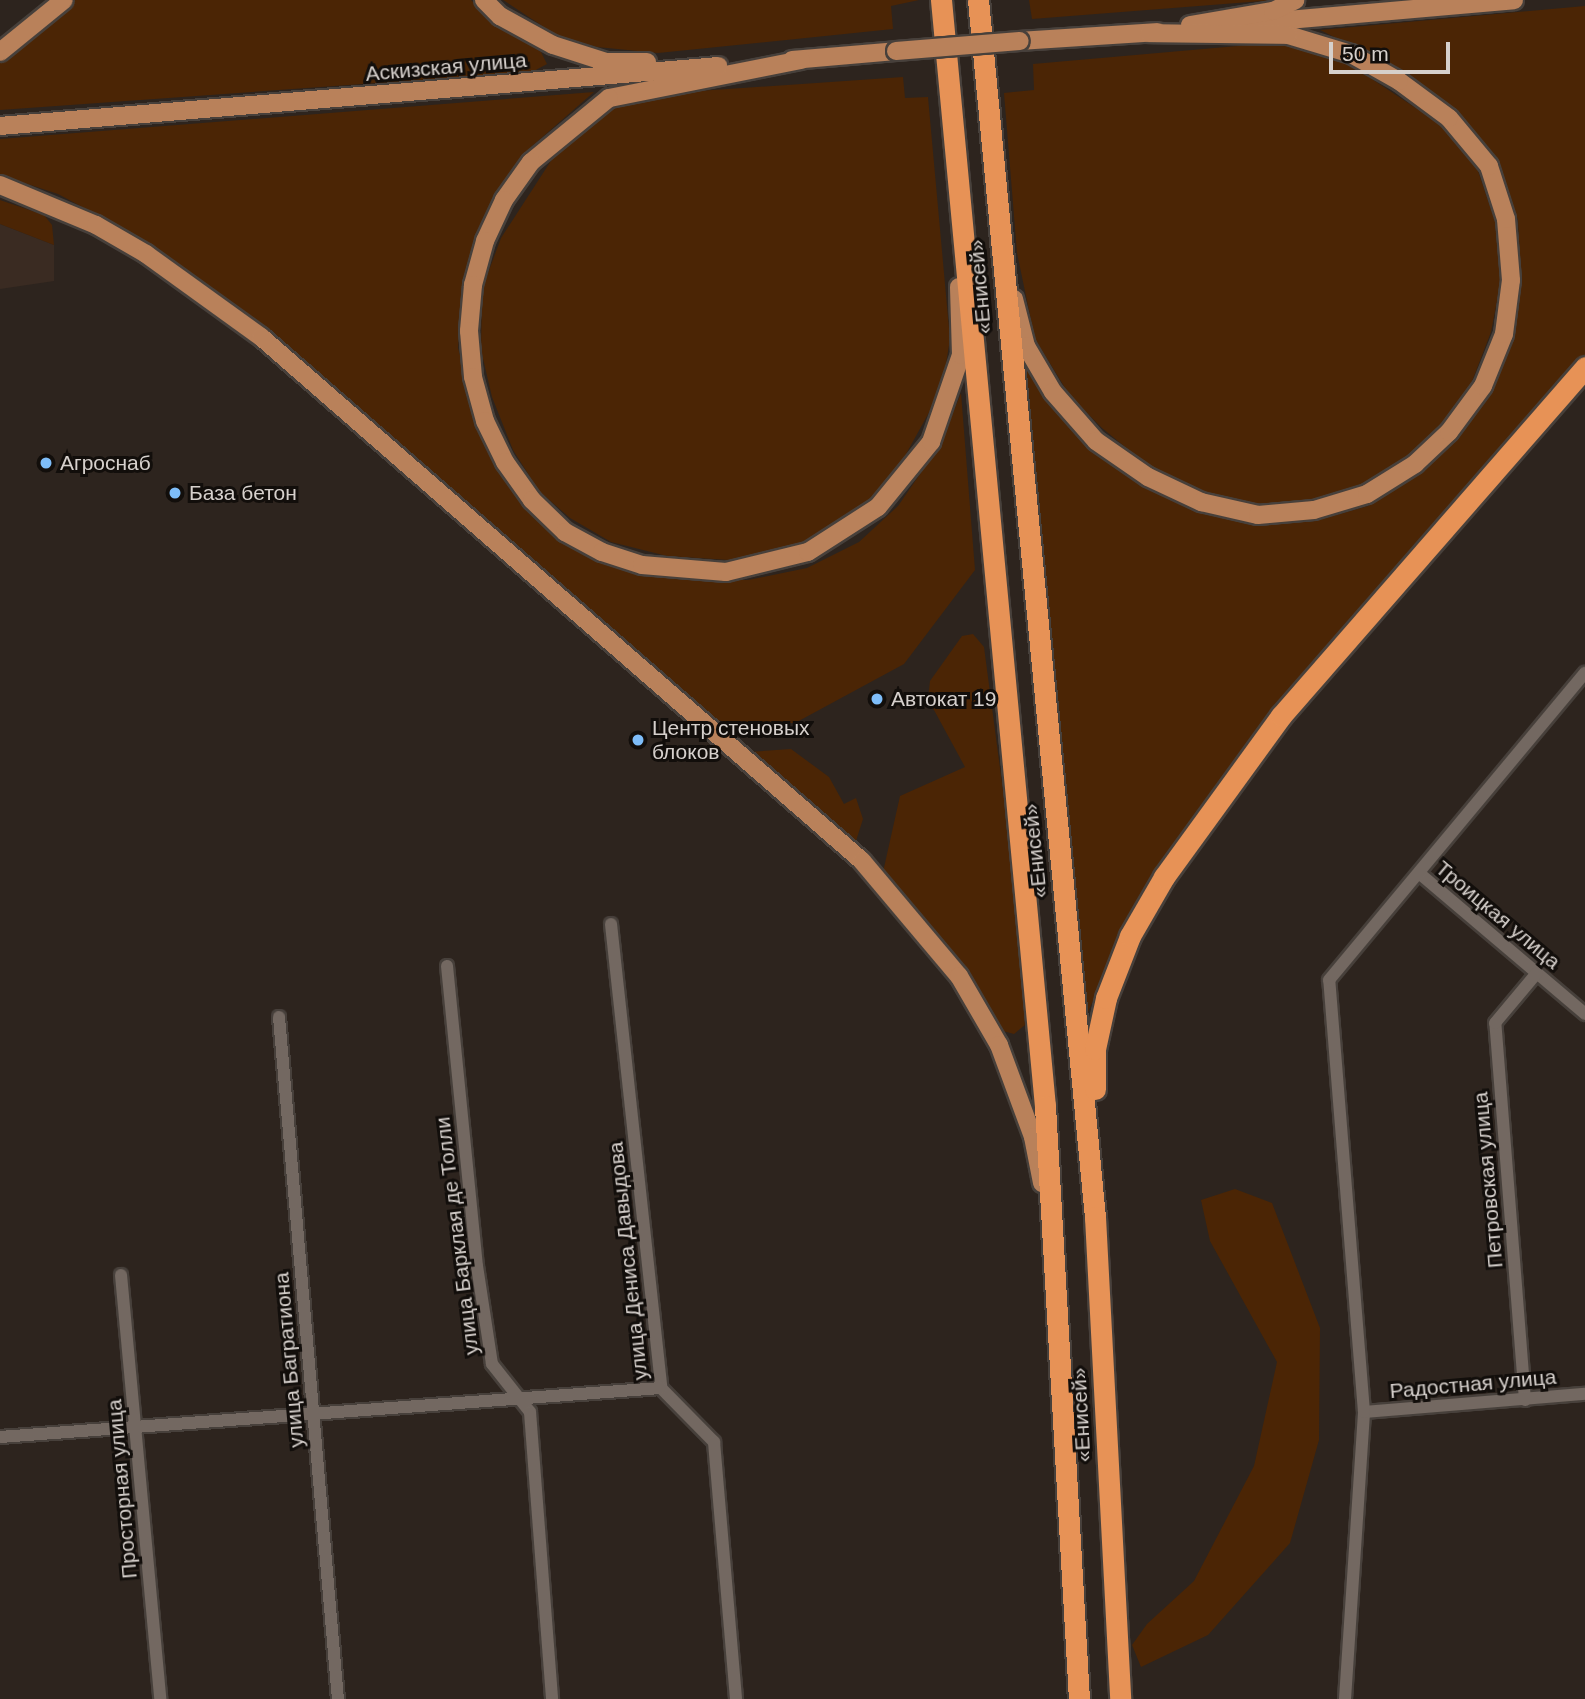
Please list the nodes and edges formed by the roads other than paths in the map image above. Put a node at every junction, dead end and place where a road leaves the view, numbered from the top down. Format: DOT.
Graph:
graph roads {
  1 [pos="64,0"];
  2 [pos="484,0"];
  3 [pos="941,0"];
  4 [pos="978,0"];
  5 [pos="1296,0"];
  6 [pos="1514,0"];
  7 [pos="1149,33"];
  8 [pos="0,52"];
  9 [pos="801,60"];
  10 [pos="0,126"];
  11 [pos="0,185"];
  12 [pos="957,192"];
  13 [pos="1002,256"];
  14 [pos="1585,366"];
  15 [pos="1585,673"];
  16 [pos="1419,873"];
  17 [pos="611,924"];
  18 [pos="447,966"];
  19 [pos="1537,973"];
  20 [pos="1585,1014"];
  21 [pos="279,1017"];
  22 [pos="1095,1217"];
  23 [pos="1054,1240"];
  24 [pos="121,1275"];
  25 [pos="661,1388"];
  26 [pos="1585,1394"];
  27 [pos="518,1396"];
  28 [pos="1525,1399"];
  29 [pos="313,1411"];
  30 [pos="1364,1412"];
  31 [pos="136,1426"];
  32 [pos="0,1437"];
  33 [pos="160,1699"];
  34 [pos="338,1699"];
  35 [pos="552,1699"];
  36 [pos="736,1699"];
  37 [pos="1079,1699"];
  38 [pos="1120,1699"];
  39 [pos="1345,1699"];
  1 -- 8 [label="main road"];
  2 -- 9 [label="main road"];
  3 -- 12 [label="highway, «Енисей»"];
  4 -- 13 [label="highway, «Енисей»"];
  5 -- 7 [label="main road"];
  6 -- 7 [label="main road"];
  7 -- 9 [label="main road, Аскизская улица, bridge"];
  7 -- 13 [label="main road"];
  9 -- 10 [label="main road, Аскизская улица"];
  9 -- 12 [label="main road"];
  11 -- 23 [label="main road"];
  12 -- 23 [label="highway, «Енисей»"];
  13 -- 22 [label="highway, «Енисей»"];
  14 -- 22 [label="highway"];
  15 -- 16 [label="street"];
  16 -- 19 [label="street, Троицкая улица"];
  16 -- 30 [label="street"];
  17 -- 25 [label="street, улица Дениса Давыдова"];
  18 -- 27 [label="street, улица Барклая де Толли"];
  19 -- 20 [label="street, Троицкая улица"];
  19 -- 28 [label="street, Петровская улица"];
  21 -- 29 [label="street, улица Багратиона"];
  22 -- 38 [label="highway, «Енисей»"];
  23 -- 37 [label="highway, «Енисей»"];
  24 -- 31 [label="street, Просторная улица"];
  25 -- 27 [label="street"];
  25 -- 36 [label="street, улица Дениса Давыдова"];
  26 -- 28 [label="street, Радостная улица"];
  27 -- 29 [label="street"];
  27 -- 35 [label="street, улица Барклая де Толли"];
  28 -- 30 [label="street, Радостная улица"];
  29 -- 31 [label="street"];
  29 -- 34 [label="street, улица Багратиона"];
  30 -- 39 [label="street"];
  31 -- 32 [label="street"];
  31 -- 33 [label="street, Просторная улица"];
}
